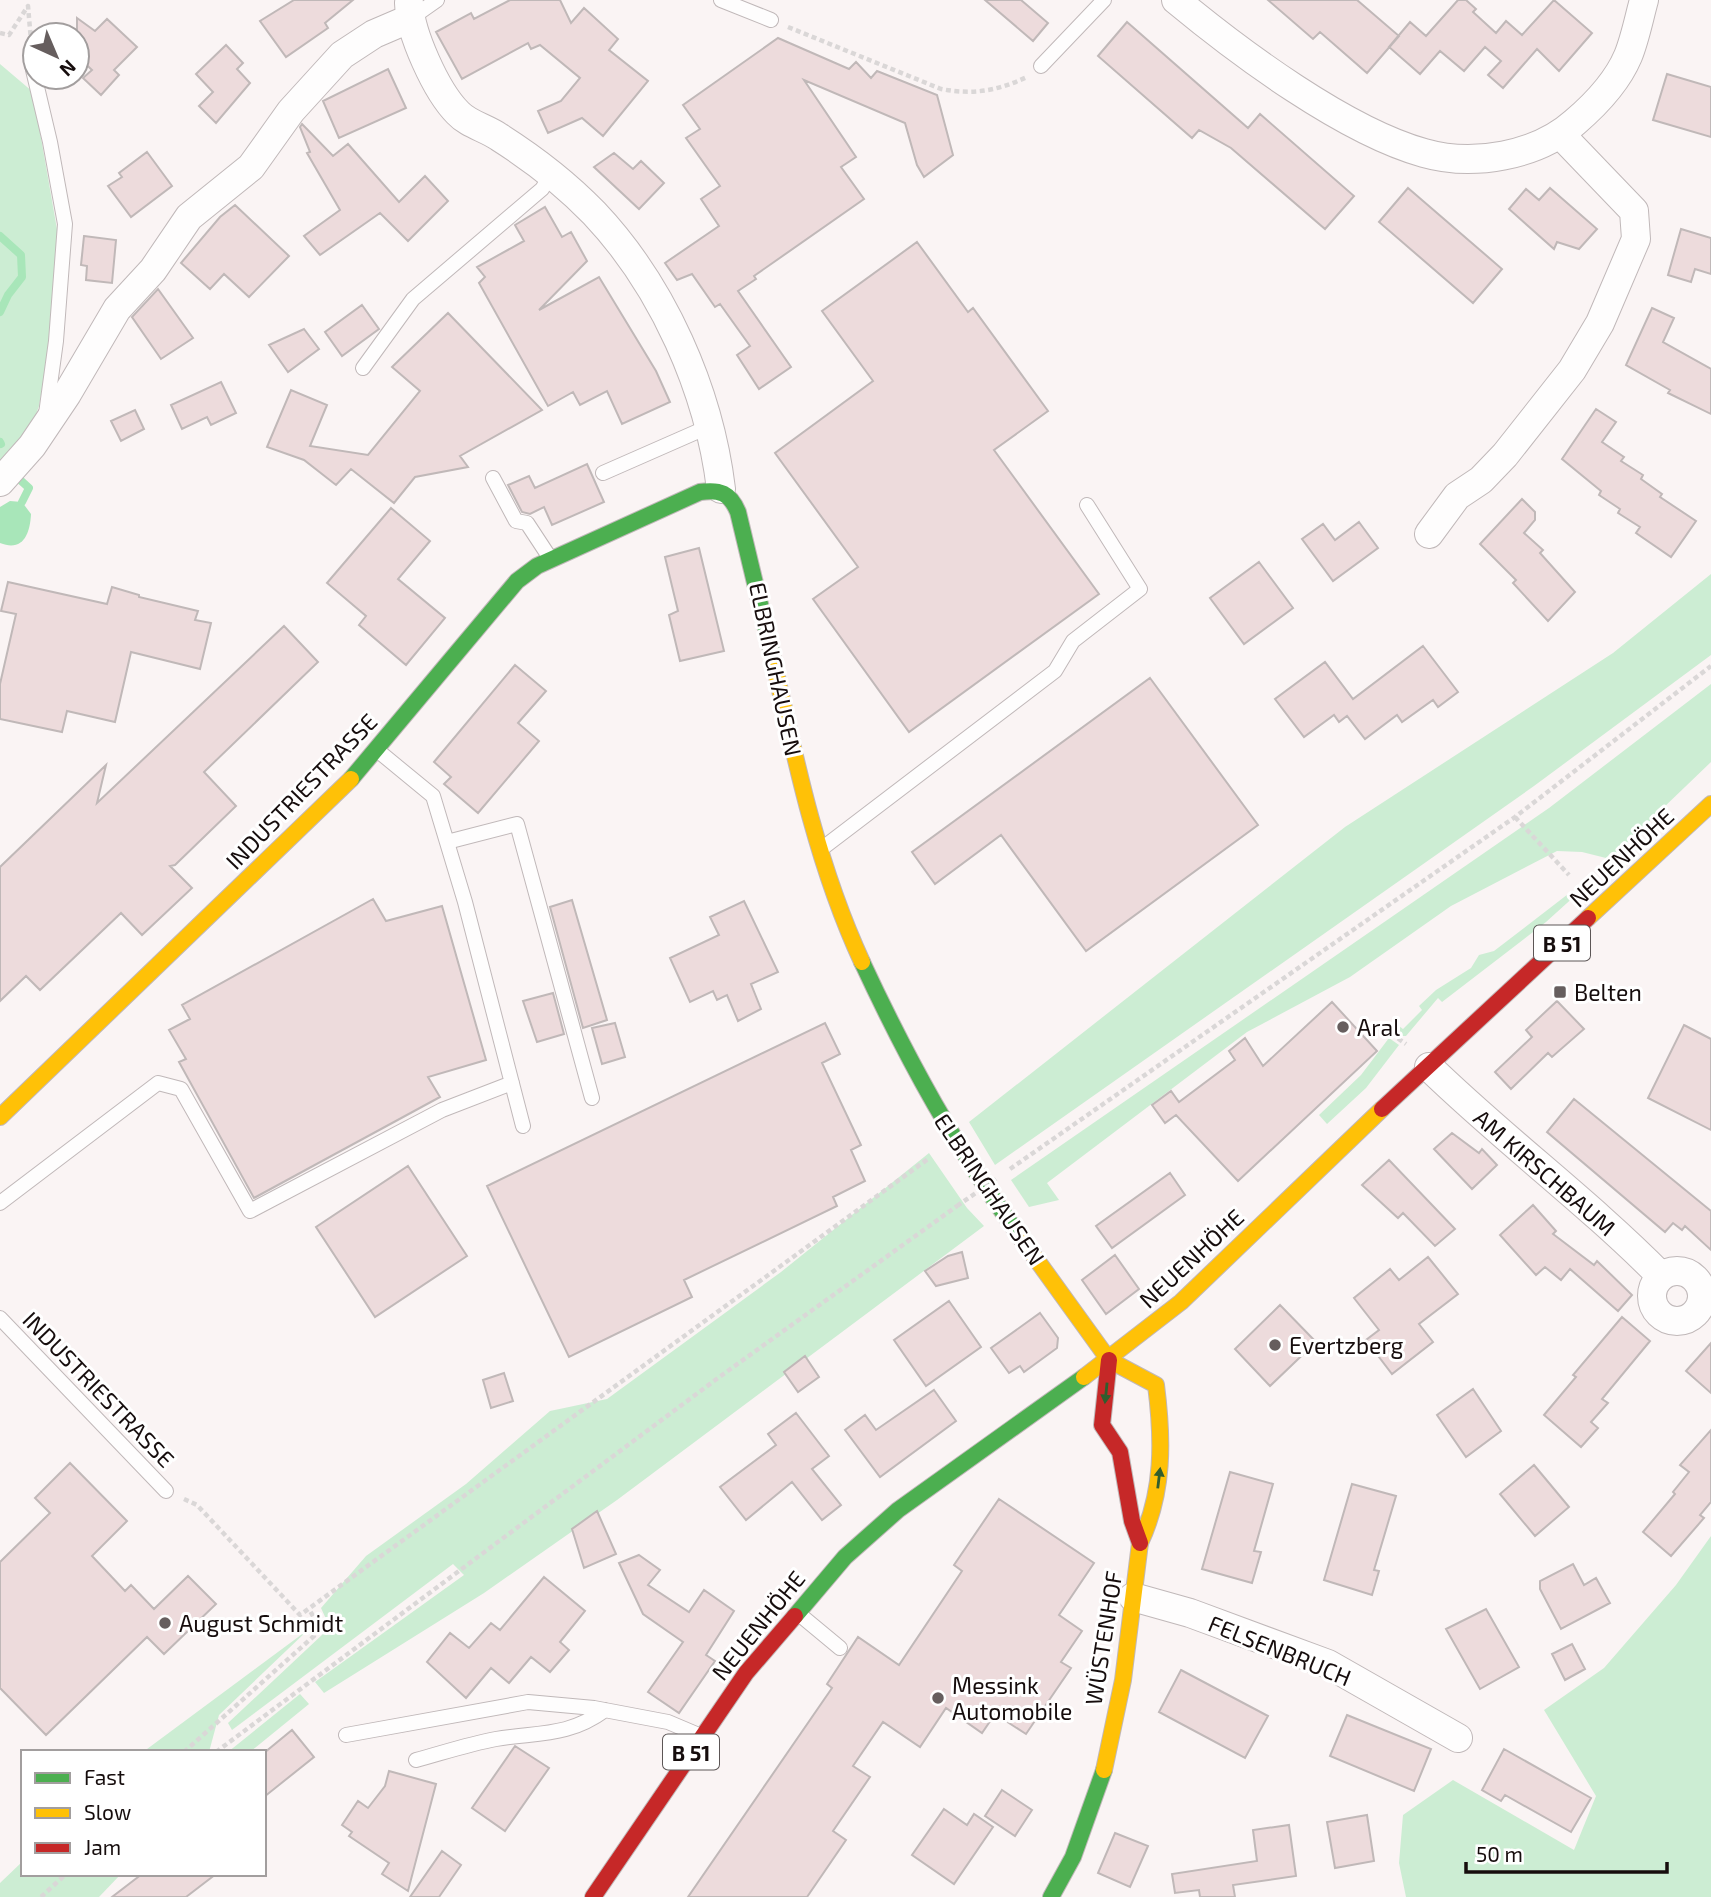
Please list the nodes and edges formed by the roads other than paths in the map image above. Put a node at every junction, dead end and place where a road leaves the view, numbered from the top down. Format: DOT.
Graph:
graph roads {
  1 [pos="437,0"];
  2 [pos="721,0"];
  3 [pos="1104,0"];
  4 [pos="1176,0"];
  5 [pos="1644,0"];
  6 [pos="409,10"];
  7 [pos="771,20"];
  8 [pos="1041,66"];
  9 [pos="37,91"];
  10 [pos="1561,135"];
  11 [pos="551,175"];
  12 [pos="363,368"];
  13 [pos="710,426"];
  14 [pos="38,436"];
  15 [pos="603,472"];
  16 [pos="493,478"];
  17 [pos="0,482"];
  18 [pos="721,489"];
  19 [pos="1087,505"];
  20 [pos="1429,534"];
  21 [pos="550,559"];
  22 [pos="376,749"];
  23 [pos="1711,804"];
  24 [pos="447,842"];
  25 [pos="820,850"];
  26 [pos="1429,1067"];
  27 [pos="512,1083"];
  28 [pos="592,1098"];
  29 [pos="0,1117"];
  30 [pos="523,1126"];
  31 [pos="0,1203"];
  32 [pos="1661,1276"];
  33 [pos="0,1318"];
  34 [pos="1109,1360"];
  35 [pos="166,1491"];
  36 [pos="1140,1542"];
  37 [pos="1133,1597"];
  38 [pos="796,1611"];
  39 [pos="839,1648"];
  40 [pos="605,1710"];
  41 [pos="346,1734"];
  42 [pos="701,1737"];
  43 [pos="1458,1738"];
  44 [pos="416,1760"];
  45 [pos="593,1897"];
  46 [pos="1051,1897"];
  1 -- 6 [label="lane"];
  2 -- 7 [label="lane"];
  3 -- 8 [label="lane"];
  4 -- 10 [label="street"];
  5 -- 10 [label="street"];
  6 -- 11 [label="street, ELBRINGHAUSEN"];
  6 -- 14 [label="street"];
  9 -- 14 [label="lane"];
  10 -- 20 [label="street"];
  11 -- 12 [label="lane"];
  11 -- 13 [label="street, ELBRINGHAUSEN"];
  13 -- 15 [label="lane"];
  13 -- 18 [label="street, ELBRINGHAUSEN"];
  14 -- 17 [label="street"];
  16 -- 21 [label="lane"];
  18 -- 21 [label="main road, INDUSTRIESTRASSE"];
  18 -- 25 [label="main road, ELBRINGHAUSEN"];
  19 -- 25 [label="lane"];
  21 -- 22 [label="main road, INDUSTRIESTRASSE"];
  22 -- 24 [label="lane"];
  22 -- 29 [label="main road, INDUSTRIESTRASSE"];
  23 -- 26 [label="main road, NEUENHÖHE / B 51"];
  24 -- 27 [label="lane"];
  24 -- 28 [label="lane"];
  25 -- 34 [label="main road, ELBRINGHAUSEN"];
  26 -- 32 [label="street, AM KIRSCHBAUM"];
  26 -- 34 [label="main road, NEUENHÖHE / B 51"];
  27 -- 30 [label="lane"];
  27 -- 31 [label="lane"];
  33 -- 35 [label="lane, INDUSTRIESTRASSE"];
  34 -- 36 [label="main road, WÜSTENHOF, one-way"];
  36 -- 34 [label="main road, WÜSTENHOF, one-way"];
  34 -- 38 [label="main road, NEUENHÖHE / B 51"];
  36 -- 37 [label="main road, WÜSTENHOF"];
  37 -- 43 [label="street, FELSENBRUCH"];
  37 -- 46 [label="main road, WÜSTENHOF"];
  38 -- 39 [label="lane"];
  38 -- 42 [label="main road, NEUENHÖHE / B 51"];
  40 -- 41 [label="lane"];
  40 -- 42 [label="lane"];
  40 -- 44 [label="lane"];
  42 -- 45 [label="main road, NEUENHÖHE / B 51"];
}
